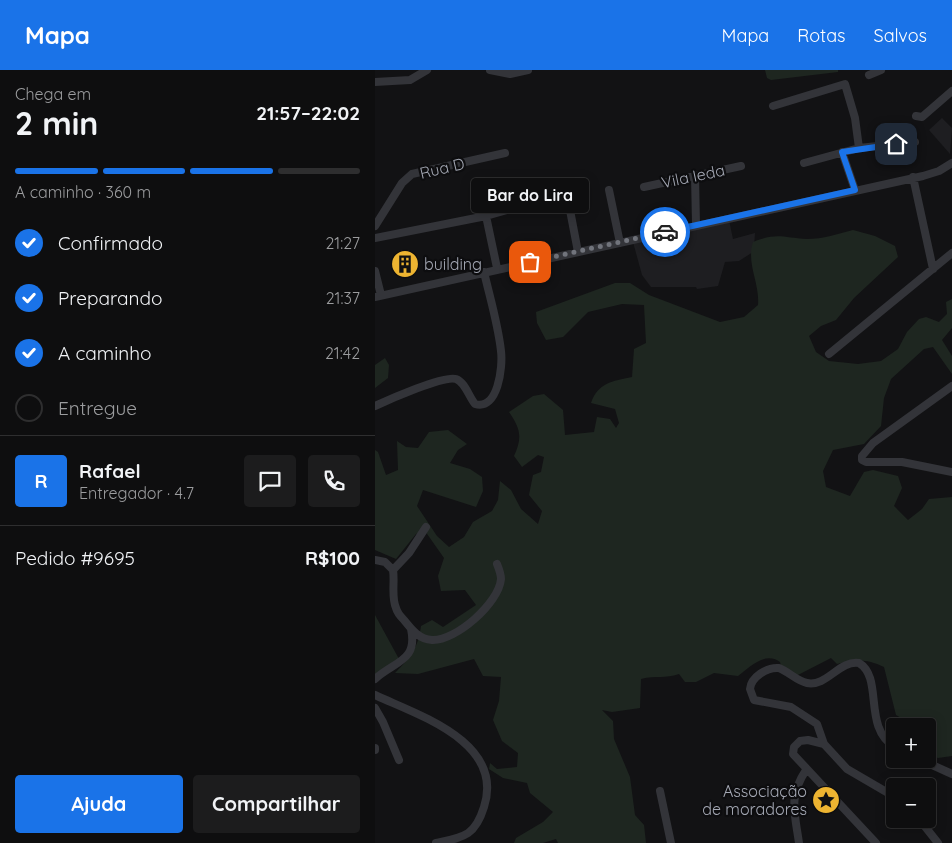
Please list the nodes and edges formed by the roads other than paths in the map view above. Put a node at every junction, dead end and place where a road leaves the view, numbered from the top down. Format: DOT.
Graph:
graph roads {
  1 [pos="427,70"];
  2 [pos="490,70"];
  3 [pos="528,70"];
  4 [pos="881,70"];
  5 [pos="869,75"];
  6 [pos="375,82"];
  7 [pos="952,91"];
  8 [pos="773,106"];
  9 [pos="916,116"];
  10 [pos="915,142"];
  11 [pos="859,148"];
  12 [pos="842,152"];
  13 [pos="505,153"];
  14 [pos="804,163"];
  15 [pos="741,166"];
  16 [pos="951,166"];
  17 [pos="695,175"];
  18 [pos="913,177"];
  19 [pos="644,187"];
  20 [pos="609,190"];
  21 [pos="855,190"];
  22 [pos="539,201"];
  23 [pos="569,205"];
  24 [pos="486,216"];
  25 [pos="696,225"];
  26 [pos="375,226"];
  27 [pos="375,238"];
  28 [pos="620,243"];
  29 [pos="578,252"];
  30 [pos="952,254"];
  31 [pos="497,268"];
  32 [pos="933,269"];
  33 [pos="375,271"];
  34 [pos="484,272"];
  35 [pos="378,296"];
  36 [pos="829,354"];
  37 [pos="952,386"];
  38 [pos="375,406"];
  39 [pos="952,472"];
  40 [pos="425,527"];
  41 [pos="375,560"];
  42 [pos="497,564"];
  43 [pos="393,570"];
  44 [pos="411,629"];
  45 [pos="375,678"];
  46 [pos="375,695"];
  47 [pos="375,708"];
  48 [pos="886,739"];
  49 [pos="824,744"];
  50 [pos="399,760"];
  51 [pos="936,767"];
  52 [pos="806,770"];
  53 [pos="952,775"];
  54 [pos="660,791"];
  55 [pos="886,792"];
  56 [pos="926,828"];
  57 [pos="436,843"];
  58 [pos="671,843"];
  59 [pos="799,843"];
  60 [pos="876,843"];
  61 [pos="938,843"];
  1 -- 6 [label="street"];
  2 -- 3 [label="street"];
  4 -- 5 [label="street"];
  7 -- 9 [label="street"];
  8 -- 11 [label="street"];
  10 -- 11 [label="street"];
  11 -- 12 [label="street"];
  12 -- 14 [label="street"];
  12 -- 21 [label="street"];
  13 -- 26 [label="street, Rua D"];
  15 -- 17 [label="street, Vila Ieda"];
  16 -- 18 [label="street"];
  17 -- 19 [label="street, Vila Ieda"];
  17 -- 25 [label="street"];
  18 -- 21 [label="street"];
  18 -- 32 [label="street"];
  20 -- 28 [label="street"];
  21 -- 25 [label="street"];
  22 -- 24 [label="street"];
  23 -- 29 [label="street"];
  24 -- 27 [label="street"];
  24 -- 31 [label="street"];
  25 -- 28 [label="street"];
  28 -- 29 [label="street"];
  29 -- 31 [label="street"];
  30 -- 32 [label="street"];
  31 -- 34 [label="street"];
  32 -- 36 [label="street"];
  33 -- 35 [label="street"];
  34 -- 35 [label="street"];
  34 -- 38 [label="street"];
  37 -- 39 [label="street"];
  40 -- 43 [label="street"];
  41 -- 43 [label="street"];
  42 -- 44 [label="street"];
  43 -- 44 [label="street"];
  44 -- 45 [label="street"];
  46 -- 57 [label="street"];
  47 -- 50 [label="street"];
  48 -- 49 [label="street"];
  49 -- 52 [label="street"];
  49 -- 55 [label="street"];
  51 -- 53 [label="street"];
  52 -- 59 [label="street"];
  52 -- 60 [label="street"];
  54 -- 58 [label="street"];
  56 -- 61 [label="street"];
}
